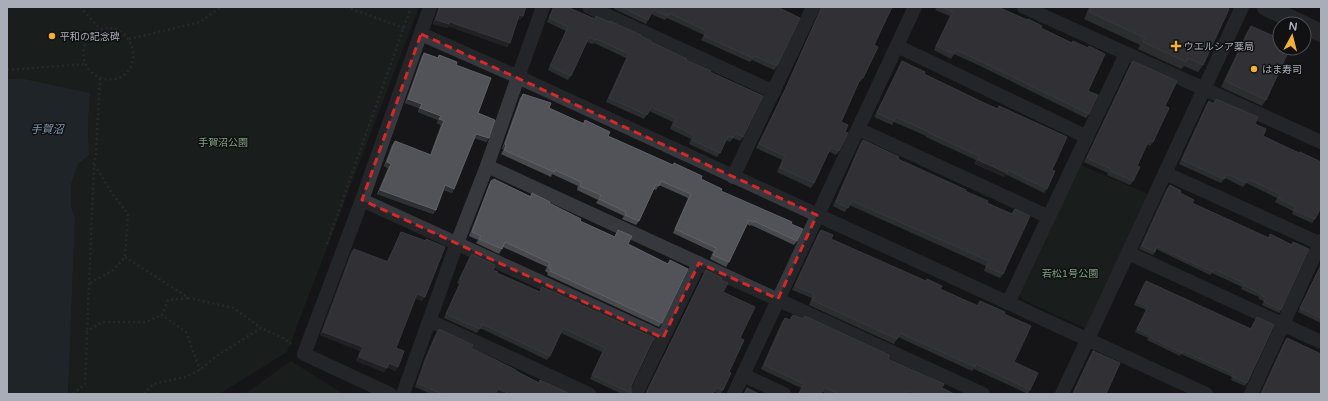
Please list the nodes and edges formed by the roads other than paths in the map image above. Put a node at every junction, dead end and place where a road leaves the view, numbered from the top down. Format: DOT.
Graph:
graph roads {
  1 [pos="430,7"];
  2 [pos="544,7"];
  3 [pos="589,7"];
  4 [pos="915,7"];
  5 [pos="1024,7"];
  6 [pos="1242,7"];
  7 [pos="1266,7"];
  8 [pos="808,9"];
  9 [pos="1286,16"];
  10 [pos="1312,28"];
  11 [pos="1321,33"];
  12 [pos="421,34"];
  13 [pos="897,46"];
  14 [pos="1126,54"];
  15 [pos="518,77"];
  16 [pos="1204,90"];
  17 [pos="774,92"];
  18 [pos="858,129"];
  19 [pos="1086,137"];
  20 [pos="1321,142"];
  21 [pos="487,166"];
  22 [pos="1165,173"];
  23 [pos="733,177"];
  24 [pos="362,200"];
  25 [pos="817,215"];
  26 [pos="1049,217"];
  27 [pos="457,243"];
  28 [pos="1321,243"];
  29 [pos="1128,254"];
  30 [pos="698,263"];
  31 [pos="778,299"];
  32 [pos="1008,303"];
  33 [pos="430,321"];
  34 [pos="1283,324"];
  35 [pos="663,338"];
  36 [pos="1087,339"];
  37 [pos="1321,342"];
  38 [pos="743,375"];
  39 [pos="975,392"];
  40 [pos="390,394"];
  41 [pos="403,394"];
  42 [pos="589,394"];
  43 [pos="636,394"];
  44 [pos="734,394"];
  45 [pos="784,394"];
  46 [pos="1062,394"];
  47 [pos="1206,394"];
  48 [pos="1251,394"];
  1 -- 12 [label="street"];
  2 -- 15 [label="street"];
  3 -- 17 [label="street"];
  4 -- 13 [label="street"];
  5 -- 14 [label="street"];
  6 -- 16 [label="street"];
  7 -- 9 [label="street"];
  8 -- 17 [label="street"];
  10 -- 11 [label="street"];
  12 -- 15 [label="street"];
  12 -- 24 [label="street"];
  13 -- 18 [label="street"];
  13 -- 19 [label="street"];
  14 -- 16 [label="street"];
  14 -- 19 [label="street"];
  15 -- 21 [label="street"];
  15 -- 23 [label="street"];
  16 -- 20 [label="street"];
  16 -- 22 [label="street"];
  17 -- 23 [label="street"];
  18 -- 25 [label="street"];
  18 -- 26 [label="street"];
  19 -- 26 [label="street"];
  21 -- 27 [label="street"];
  21 -- 30 [label="street"];
  22 -- 28 [label="street"];
  22 -- 29 [label="street"];
  23 -- 25 [label="street"];
  24 -- 27 [label="street"];
  24 -- 40 [label="street"];
  25 -- 31 [label="street"];
  25 -- 32 [label="street"];
  26 -- 32 [label="street"];
  27 -- 33 [label="street"];
  27 -- 35 [label="street"];
  28 -- 34 [label="street"];
  29 -- 34 [label="street"];
  29 -- 36 [label="street"];
  30 -- 31 [label="street"];
  30 -- 35 [label="street"];
  31 -- 38 [label="street"];
  31 -- 39 [label="street"];
  32 -- 36 [label="street"];
  33 -- 41 [label="street"];
  33 -- 42 [label="street"];
  34 -- 37 [label="street"];
  34 -- 48 [label="street"];
  35 -- 43 [label="street"];
  36 -- 46 [label="street"];
  36 -- 47 [label="street"];
  38 -- 44 [label="street"];
  38 -- 45 [label="street"];
}
